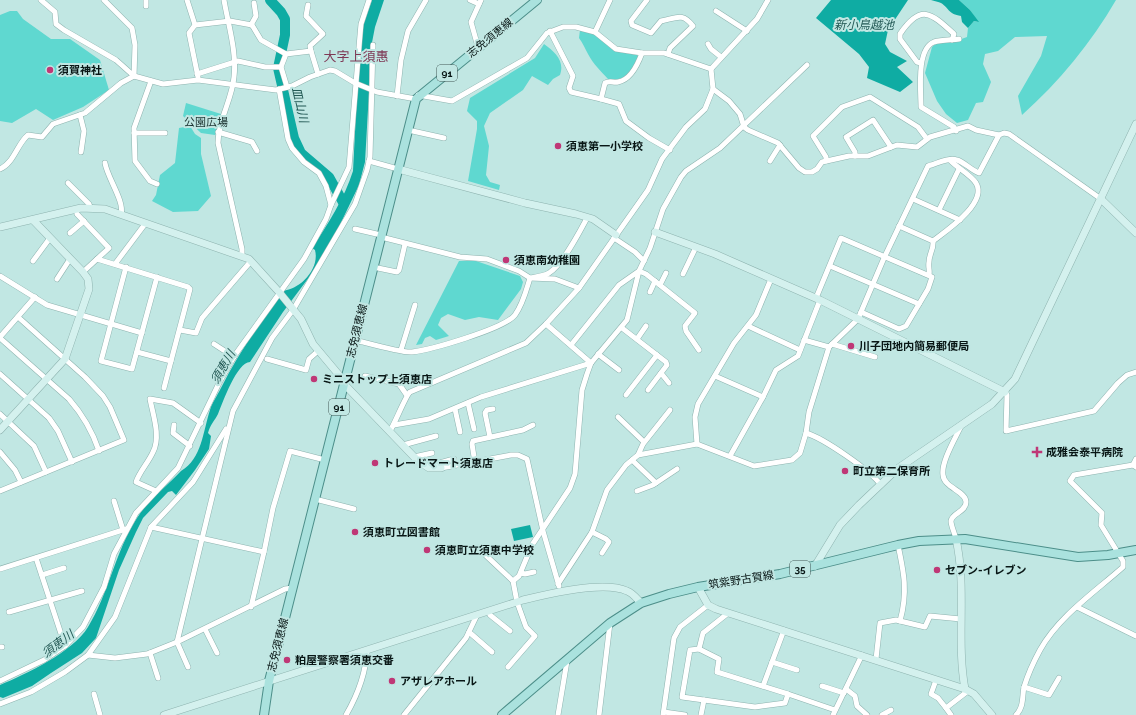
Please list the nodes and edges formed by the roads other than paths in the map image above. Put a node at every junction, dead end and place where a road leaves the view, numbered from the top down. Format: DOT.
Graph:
graph roads {
  1 [pos="41,0"];
  2 [pos="104,0"];
  3 [pos="146,0"];
  4 [pos="187,0"];
  5 [pos="224,0"];
  6 [pos="369,0"];
  7 [pos="426,0"];
  8 [pos="470,0"];
  9 [pos="536,0"];
  10 [pos="610,0"];
  11 [pos="647,0"];
  12 [pos="768,0"];
  13 [pos="480,2"];
  14 [pos="254,3"];
  15 [pos="146,6"];
  16 [pos="308,6"];
  17 [pos="716,11"];
  18 [pos="228,22"];
  19 [pos="195,25"];
  20 [pos="251,25"];
  21 [pos="550,31"];
  22 [pos="747,31"];
  23 [pos="595,32"];
  24 [pos="960,39"];
  25 [pos="952,40"];
  26 [pos="708,44"];
  27 [pos="373,45"];
  28 [pos="478,47"];
  29 [pos="311,52"];
  30 [pos="642,53"];
  31 [pos="286,54"];
  32 [pos="668,54"];
  33 [pos="721,57"];
  34 [pos="234,62"];
  35 [pos="921,63"];
  36 [pos="807,64"];
  37 [pos="281,67"];
  38 [pos="711,69"];
  39 [pos="318,74"];
  40 [pos="134,76"];
  41 [pos="198,77"];
  42 [pos="151,81"];
  43 [pos="233,84"];
  44 [pos="356,84"];
  45 [pos="287,87"];
  46 [pos="279,89"];
  47 [pos="713,89"];
  48 [pos="371,90"];
  49 [pos="397,96"];
  50 [pos="417,97"];
  51 [pos="601,99"];
  52 [pos="80,115"];
  53 [pos="1136,124"];
  54 [pos="744,127"];
  55 [pos="408,130"];
  56 [pos="956,131"];
  57 [pos="218,132"];
  58 [pos="134,133"];
  59 [pos="165,133"];
  60 [pos="999,135"];
  61 [pos="444,138"];
  62 [pos="927,139"];
  63 [pos="780,145"];
  64 [pos="891,147"];
  65 [pos="670,150"];
  66 [pos="257,151"];
  67 [pos="81,152"];
  68 [pos="855,156"];
  69 [pos="950,160"];
  70 [pos="369,161"];
  71 [pos="826,161"];
  72 [pos="770,162"];
  73 [pos="105,163"];
  74 [pos="0,169"];
  75 [pos="398,169"];
  76 [pos="959,169"];
  77 [pos="68,183"];
  78 [pos="157,184"];
  79 [pos="913,199"];
  80 [pos="1101,199"];
  81 [pos="332,203"];
  82 [pos="90,207"];
  83 [pos="939,210"];
  84 [pos="77,214"];
  85 [pos="121,214"];
  86 [pos="587,218"];
  87 [pos="33,220"];
  88 [pos="960,220"];
  89 [pos="84,221"];
  90 [pos="145,224"];
  91 [pos="899,226"];
  92 [pos="0,227"];
  93 [pos="355,229"];
  94 [pos="655,232"];
  95 [pos="70,233"];
  96 [pos="1136,233"];
  97 [pos="381,236"];
  98 [pos="615,236"];
  99 [pos="50,238"];
  100 [pos="933,241"];
  101 [pos="405,244"];
  102 [pos="696,247"];
  103 [pos="242,255"];
  104 [pos="884,258"];
  105 [pos="70,259"];
  106 [pos="97,259"];
  107 [pos="33,261"];
  108 [pos="251,261"];
  109 [pos="644,261"];
  110 [pos="114,264"];
  111 [pos="830,266"];
  112 [pos="126,267"];
  113 [pos="373,267"];
  114 [pos="639,271"];
  115 [pos="83,272"];
  116 [pos="666,273"];
  117 [pos="683,274"];
  118 [pos="928,275"];
  119 [pos="0,276"];
  120 [pos="157,277"];
  121 [pos="56,278"];
  122 [pos="530,278"];
  123 [pos="771,279"];
  124 [pos="655,281"];
  125 [pos="660,285"];
  126 [pos="872,285"];
  127 [pos="579,288"];
  128 [pos="650,292"];
  129 [pos="281,293"];
  130 [pos="35,297"];
  131 [pos="818,299"];
  132 [pos="919,304"];
  133 [pos="415,305"];
  134 [pos="293,310"];
  135 [pos="860,315"];
  136 [pos="81,316"];
  137 [pos="18,317"];
  138 [pos="111,324"];
  139 [pos="546,324"];
  140 [pos="646,326"];
  141 [pos="748,326"];
  142 [pos="622,328"];
  143 [pos="180,330"];
  144 [pos="142,333"];
  145 [pos="0,337"];
  146 [pos="637,339"];
  147 [pos="355,340"];
  148 [pos="804,340"];
  149 [pos="214,344"];
  150 [pos="570,345"];
  151 [pos="830,346"];
  152 [pos="401,350"];
  153 [pos="699,350"];
  154 [pos="800,350"];
  155 [pos="318,351"];
  156 [pos="137,352"];
  157 [pos="598,354"];
  158 [pos="657,355"];
  159 [pos="234,357"];
  160 [pos="875,357"];
  161 [pos="65,359"];
  162 [pos="268,359"];
  163 [pos="171,361"];
  164 [pos="592,362"];
  165 [pos="619,370"];
  166 [pos="1136,372"];
  167 [pos="661,373"];
  168 [pos="0,374"];
  169 [pos="365,376"];
  170 [pos="715,376"];
  171 [pos="46,379"];
  172 [pos="669,383"];
  173 [pos="344,384"];
  174 [pos="164,388"];
  175 [pos="648,390"];
  176 [pos="1005,392"];
  177 [pos="406,394"];
  178 [pos="626,395"];
  179 [pos="763,397"];
  180 [pos="28,400"];
  181 [pos="468,403"];
  182 [pos="455,409"];
  183 [pos="493,409"];
  184 [pos="670,410"];
  185 [pos="0,414"];
  186 [pos="618,417"];
  187 [pos="8,421"];
  188 [pos="201,423"];
  189 [pos="229,424"];
  190 [pos="174,425"];
  191 [pos="533,425"];
  192 [pos="961,425"];
  193 [pos="392,428"];
  194 [pos="474,428"];
  195 [pos="0,430"];
  196 [pos="460,432"];
  197 [pos="806,433"];
  198 [pos="436,436"];
  199 [pos="490,437"];
  200 [pos="644,442"];
  201 [pos="697,444"];
  202 [pos="403,445"];
  203 [pos="190,446"];
  204 [pos="99,451"];
  205 [pos="0,452"];
  206 [pos="432,452"];
  207 [pos="638,455"];
  208 [pos="414,456"];
  209 [pos="730,456"];
  210 [pos="454,459"];
  211 [pos="1136,459"];
  212 [pos="325,460"];
  213 [pos="632,460"];
  214 [pos="72,462"];
  215 [pos="475,462"];
  216 [pos="1134,466"];
  217 [pos="431,468"];
  218 [pos="441,468"];
  219 [pos="677,469"];
  220 [pos="46,472"];
  221 [pos="21,482"];
  222 [pos="656,482"];
  223 [pos="881,484"];
  224 [pos="0,491"];
  225 [pos="156,491"];
  226 [pos="636,491"];
  227 [pos="315,499"];
  228 [pos="114,501"];
  229 [pos="354,509"];
  230 [pos="151,527"];
  231 [pos="125,530"];
  232 [pos="543,531"];
  233 [pos="592,532"];
  234 [pos="201,538"];
  235 [pos="956,539"];
  236 [pos="898,545"];
  237 [pos="478,548"];
  238 [pos="1136,550"];
  239 [pos="264,552"];
  240 [pos="602,553"];
  241 [pos="1117,554"];
  242 [pos="36,558"];
  243 [pos="815,566"];
  244 [pos="64,568"];
  245 [pos="0,569"];
  246 [pos="534,572"];
  247 [pos="521,573"];
  248 [pos="42,575"];
  249 [pos="514,581"];
  250 [pos="698,587"];
  251 [pos="293,588"];
  252 [pos="559,588"];
  253 [pos="82,591"];
  254 [pos="50,600"];
  255 [pos="517,602"];
  256 [pos="641,603"];
  257 [pos="708,605"];
  258 [pos="251,607"];
  259 [pos="1077,607"];
  260 [pos="488,611"];
  261 [pos="9,612"];
  262 [pos="727,614"];
  263 [pos="477,615"];
  264 [pos="961,619"];
  265 [pos="900,621"];
  266 [pos="610,623"];
  267 [pos="205,629"];
  268 [pos="784,630"];
  269 [pos="510,631"];
  270 [pos="469,632"];
  271 [pos="1136,636"];
  272 [pos="177,642"];
  273 [pos="65,646"];
  274 [pos="699,649"];
  275 [pos="367,650"];
  276 [pos="492,652"];
  277 [pos="150,653"];
  278 [pos="217,653"];
  279 [pos="88,655"];
  280 [pos="862,655"];
  281 [pos="876,659"];
  282 [pos="567,661"];
  283 [pos="772,662"];
  284 [pos="188,667"];
  285 [pos="508,667"];
  286 [pos="797,670"];
  287 [pos="158,678"];
  288 [pos="1059,678"];
  289 [pos="936,680"];
  290 [pos="0,681"];
  291 [pos="269,682"];
  292 [pos="763,686"];
  293 [pos="822,686"];
  294 [pos="1024,687"];
  295 [pos="967,690"];
  296 [pos="845,691"];
  297 [pos="94,694"];
  298 [pos="788,694"];
  299 [pos="704,700"];
  300 [pos="0,704"];
  301 [pos="946,708"];
  302 [pos="891,710"];
  303 [pos="181,713"];
  304 [pos="664,713"];
  305 [pos="834,713"];
  306 [pos="100,715"];
  307 [pos="164,715"];
  308 [pos="264,715"];
  309 [pos="346,715"];
  310 [pos="404,715"];
  311 [pos="502,715"];
  312 [pos="558,715"];
  313 [pos="599,715"];
  314 [pos="685,715"];
  315 [pos="701,715"];
  316 [pos="867,715"];
  317 [pos="882,715"];
  318 [pos="951,715"];
  319 [pos="992,715"];
  320 [pos="1016,715"];
  1 -- 40 [label="street"];
  2 -- 40 [label="street"];
  3 -- 15 [label="street"];
  4 -- 19 [label="street"];
  5 -- 18 [label="street"];
  6 -- 44 [label="street"];
  7 -- 49 [label="street"];
  8 -- 13 [label="street"];
  9 -- 28 [label="main road, 志免須恵線 / 91"];
  10 -- 23 [label="street"];
  11 -- 32 [label="street"];
  12 -- 22 [label="street"];
  13 -- 28 [label="street"];
  14 -- 20 [label="street"];
  16 -- 29 [label="street"];
  17 -- 22 [label="street"];
  18 -- 19 [label="street"];
  18 -- 20 [label="street"];
  18 -- 34 [label="street"];
  19 -- 41 [label="street"];
  20 -- 31 [label="street"];
  21 -- 23 [label="street"];
  21 -- 50 [label="street"];
  21 -- 51 [label="street"];
  22 -- 33 [label="street"];
  23 -- 30 [label="street"];
  24 -- 25 [label="street"];
  25 -- 35 [label="street"];
  25 -- 35 [label="street"];
  26 -- 33 [label="street"];
  27 -- 48 [label="street"];
  28 -- 50 [label="main road, 志免須恵線 / 91"];
  29 -- 31 [label="street"];
  29 -- 39 [label="street"];
  30 -- 32 [label="street"];
  30 -- 51 [label="street"];
  31 -- 37 [label="street"];
  32 -- 38 [label="street"];
  33 -- 38 [label="street"];
  34 -- 37 [label="street"];
  34 -- 41 [label="street"];
  34 -- 43 [label="street"];
  35 -- 56 [label="street"];
  36 -- 54 [label="street"];
  37 -- 45 [label="street"];
  38 -- 47 [label="street"];
  39 -- 44 [label="street"];
  39 -- 45 [label="street"];
  40 -- 42 [label="street"];
  40 -- 52 [label="street"];
  41 -- 42 [label="street"];
  41 -- 43 [label="street"];
  42 -- 58 [label="street"];
  43 -- 46 [label="street"];
  43 -- 57 [label="street"];
  44 -- 48 [label="street"];
  44 -- 81 [label="street"];
  45 -- 46 [label="street"];
  46 -- 81 [label="street"];
  47 -- 54 [label="street"];
  47 -- 65 [label="street"];
  48 -- 49 [label="street"];
  48 -- 70 [label="street"];
  49 -- 50 [label="street"];
  50 -- 55 [label="main road, 志免須恵線 / 91"];
  51 -- 65 [label="street"];
  52 -- 67 [label="street"];
  52 -- 74 [label="street"];
  53 -- 80 [label="street"];
  54 -- 63 [label="street"];
  54 -- 94 [label="street"];
  55 -- 61 [label="street"];
  55 -- 75 [label="main road, 志免須恵線 / 91"];
  56 -- 60 [label="street"];
  56 -- 62 [label="street"];
  57 -- 66 [label="street"];
  57 -- 103 [label="street"];
  58 -- 59 [label="street"];
  58 -- 78 [label="street"];
  60 -- 69 [label="street"];
  60 -- 80 [label="street"];
  62 -- 64 [label="street"];
  62 -- 71 [label="street"];
  63 -- 71 [label="street"];
  63 -- 72 [label="street"];
  64 -- 68 [label="street"];
  64 -- 68 [label="street"];
  65 -- 98 [label="street"];
  68 -- 71 [label="street"];
  69 -- 76 [label="street"];
  69 -- 79 [label="street"];
  70 -- 75 [label="street"];
  70 -- 134 [label="street"];
  73 -- 85 [label="street"];
  75 -- 86 [label="street"];
  75 -- 97 [label="main road, 志免須恵線 / 91"];
  76 -- 83 [label="street"];
  76 -- 88 [label="street"];
  77 -- 82 [label="street"];
  79 -- 83 [label="street"];
  79 -- 91 [label="street"];
  80 -- 96 [label="street"];
  80 -- 176 [label="street"];
  81 -- 129 [label="street"];
  82 -- 85 [label="street"];
  82 -- 87 [label="street"];
  83 -- 88 [label="street"];
  84 -- 89 [label="street"];
  85 -- 90 [label="street"];
  86 -- 98 [label="street"];
  86 -- 122 [label="street"];
  87 -- 92 [label="street"];
  87 -- 99 [label="street"];
  88 -- 100 [label="street"];
  89 -- 95 [label="street"];
  89 -- 106 [label="street"];
  90 -- 103 [label="street"];
  90 -- 110 [label="street"];
  91 -- 100 [label="street"];
  91 -- 104 [label="street"];
  93 -- 97 [label="street"];
  94 -- 102 [label="street"];
  94 -- 109 [label="street"];
  97 -- 101 [label="street"];
  97 -- 113 [label="main road, 志免須恵線 / 91"];
  98 -- 109 [label="street"];
  98 -- 127 [label="street"];
  99 -- 105 [label="street"];
  99 -- 107 [label="street"];
  100 -- 118 [label="street"];
  101 -- 113 [label="street"];
  101 -- 122 [label="street"];
  102 -- 117 [label="street"];
  102 -- 123 [label="street"];
  103 -- 108 [label="street"];
  104 -- 111 [label="street"];
  104 -- 118 [label="street"];
  104 -- 126 [label="street"];
  105 -- 115 [label="street"];
  105 -- 121 [label="street"];
  106 -- 110 [label="street"];
  106 -- 115 [label="street"];
  108 -- 129 [label="street"];
  108 -- 143 [label="street"];
  109 -- 114 [label="street"];
  110 -- 112 [label="street"];
  111 -- 126 [label="street"];
  111 -- 131 [label="street"];
  112 -- 120 [label="street"];
  112 -- 138 [label="street"];
  113 -- 147 [label="main road, 志免須恵線 / 91"];
  114 -- 124 [label="street"];
  114 -- 142 [label="street"];
  114 -- 150 [label="street"];
  115 -- 136 [label="street"];
  116 -- 125 [label="street"];
  118 -- 132 [label="street"];
  119 -- 130 [label="street"];
  120 -- 143 [label="street"];
  120 -- 144 [label="street"];
  122 -- 127 [label="street"];
  122 -- 152 [label="street"];
  123 -- 131 [label="street"];
  123 -- 141 [label="street"];
  124 -- 125 [label="street"];
  124 -- 128 [label="street"];
  125 -- 153 [label="street"];
  126 -- 132 [label="street"];
  126 -- 135 [label="street"];
  127 -- 139 [label="street"];
  129 -- 134 [label="street"];
  129 -- 159 [label="street"];
  130 -- 136 [label="street"];
  130 -- 137 [label="street"];
  131 -- 135 [label="street"];
  131 -- 148 [label="street"];
  132 -- 135 [label="street"];
  133 -- 152 [label="street"];
  134 -- 155 [label="street"];
  134 -- 189 [label="street"];
  135 -- 151 [label="street"];
  135 -- 176 [label="street"];
  136 -- 138 [label="street"];
  136 -- 161 [label="street"];
  137 -- 145 [label="street"];
  137 -- 161 [label="street"];
  138 -- 144 [label="street"];
  138 -- 156 [label="street"];
  139 -- 150 [label="street"];
  139 -- 177 [label="street"];
  140 -- 146 [label="street"];
  141 -- 154 [label="street"];
  141 -- 170 [label="street"];
  142 -- 146 [label="street"];
  142 -- 157 [label="street"];
  143 -- 163 [label="street"];
  144 -- 156 [label="street"];
  145 -- 171 [label="street"];
  146 -- 158 [label="street"];
  147 -- 152 [label="street"];
  147 -- 173 [label="main road, 志免須恵線 / 91"];
  148 -- 151 [label="street"];
  148 -- 154 [label="street"];
  149 -- 159 [label="street"];
  150 -- 164 [label="street"];
  151 -- 160 [label="street"];
  151 -- 197 [label="street"];
  154 -- 179 [label="street"];
  155 -- 162 [label="street"];
  155 -- 173 [label="street"];
  156 -- 163 [label="street"];
  157 -- 164 [label="street"];
  157 -- 165 [label="street"];
  158 -- 167 [label="street"];
  158 -- 178 [label="street"];
  159 -- 188 [label="street"];
  161 -- 171 [label="street"];
  161 -- 204 [label="street"];
  163 -- 174 [label="street"];
  164 -- 181 [label="street"];
  164 -- 232 [label="street"];
  166 -- 176 [label="street"];
  167 -- 172 [label="street"];
  167 -- 175 [label="street"];
  168 -- 180 [label="street"];
  169 -- 177 [label="street"];
  170 -- 179 [label="street"];
  170 -- 201 [label="street"];
  171 -- 180 [label="street"];
  171 -- 204 [label="street"];
  173 -- 193 [label="street"];
  173 -- 212 [label="main road, 志免須恵線 / 91"];
  176 -- 192 [label="street"];
  177 -- 193 [label="street"];
  179 -- 209 [label="street"];
  180 -- 187 [label="street"];
  180 -- 214 [label="street"];
  181 -- 182 [label="street"];
  181 -- 194 [label="street"];
  182 -- 193 [label="street"];
  182 -- 196 [label="street"];
  183 -- 199 [label="street"];
  184 -- 200 [label="street"];
  185 -- 187 [label="street"];
  186 -- 200 [label="street"];
  187 -- 195 [label="street"];
  187 -- 220 [label="street"];
  188 -- 203 [label="street"];
  188 -- 225 [label="street"];
  189 -- 230 [label="street"];
  189 -- 234 [label="street"];
  190 -- 203 [label="street"];
  191 -- 199 [label="street"];
  192 -- 223 [label="street"];
  192 -- 235 [label="street"];
  193 -- 202 [label="street"];
  197 -- 209 [label="street"];
  197 -- 223 [label="street"];
  198 -- 202 [label="street"];
  199 -- 215 [label="street"];
  200 -- 207 [label="street"];
  201 -- 207 [label="street"];
  201 -- 209 [label="street"];
  202 -- 208 [label="street"];
  203 -- 225 [label="street"];
  204 -- 214 [label="street"];
  205 -- 221 [label="street"];
  206 -- 208 [label="street"];
  207 -- 213 [label="street"];
  208 -- 217 [label="street"];
  210 -- 217 [label="street"];
  211 -- 216 [label="street"];
  212 -- 227 [label="main road, 志免須恵線 / 91"];
  212 -- 239 [label="street"];
  213 -- 222 [label="street"];
  213 -- 233 [label="street"];
  214 -- 220 [label="street"];
  215 -- 218 [label="street"];
  215 -- 232 [label="street"];
  216 -- 241 [label="street"];
  217 -- 218 [label="street"];
  219 -- 222 [label="street"];
  220 -- 221 [label="street"];
  221 -- 224 [label="street"];
  222 -- 226 [label="street"];
  223 -- 243 [label="street"];
  225 -- 231 [label="street"];
  227 -- 229 [label="street"];
  227 -- 251 [label="main road, 志免須恵線 / 91"];
  228 -- 231 [label="street"];
  230 -- 234 [label="street"];
  230 -- 279 [label="street"];
  231 -- 242 [label="street"];
  231 -- 273 [label="street"];
  232 -- 247 [label="street"];
  232 -- 252 [label="street"];
  233 -- 240 [label="street"];
  233 -- 252 [label="street"];
  234 -- 239 [label="street"];
  234 -- 272 [label="street"];
  235 -- 236 [label="main road, 筑紫野古賀線 / 35"];
  235 -- 241 [label="main road, 筑紫野古賀線 / 35"];
  235 -- 264 [label="street"];
  236 -- 243 [label="main road, 筑紫野古賀線 / 35"];
  236 -- 265 [label="street"];
  237 -- 249 [label="street"];
  238 -- 241 [label="main road, 筑紫野古賀線 / 35"];
  239 -- 258 [label="street"];
  241 -- 259 [label="street"];
  242 -- 245 [label="street"];
  242 -- 248 [label="street"];
  243 -- 250 [label="main road, 筑紫野古賀線 / 35"];
  244 -- 248 [label="street"];
  246 -- 247 [label="street"];
  247 -- 249 [label="street"];
  248 -- 254 [label="street"];
  249 -- 255 [label="street"];
  250 -- 256 [label="main road, 筑紫野古賀線 / 35"];
  250 -- 257 [label="street"];
  251 -- 258 [label="street"];
  251 -- 291 [label="main road, 志免須恵線 / 91"];
  252 -- 255 [label="street"];
  252 -- 256 [label="street"];
  253 -- 254 [label="street"];
  254 -- 261 [label="street"];
  254 -- 273 [label="street"];
  255 -- 260 [label="street"];
  255 -- 285 [label="street"];
  256 -- 266 [label="main road, 筑紫野古賀線 / 35"];
  257 -- 268 [label="street"];
  257 -- 304 [label="street"];
  258 -- 267 [label="street"];
  259 -- 271 [label="street"];
  259 -- 294 [label="street"];
  260 -- 263 [label="street"];
  260 -- 269 [label="street"];
  262 -- 274 [label="street"];
  263 -- 270 [label="street"];
  263 -- 275 [label="street"];
  264 -- 265 [label="street"];
  264 -- 295 [label="street"];
  265 -- 281 [label="street"];
  266 -- 282 [label="main road, 筑紫野古賀線 / 35"];
  266 -- 313 [label="street"];
  267 -- 272 [label="street"];
  267 -- 278 [label="street"];
  268 -- 280 [label="street"];
  268 -- 283 [label="street"];
  270 -- 276 [label="street"];
  270 -- 310 [label="street"];
  272 -- 277 [label="street"];
  272 -- 284 [label="street"];
  273 -- 290 [label="street"];
  274 -- 292 [label="street"];
  274 -- 299 [label="street"];
  275 -- 291 [label="street"];
  275 -- 309 [label="street"];
  277 -- 279 [label="street"];
  277 -- 287 [label="street"];
  279 -- 300 [label="street"];
  280 -- 281 [label="street"];
  280 -- 296 [label="street"];
  281 -- 289 [label="street"];
  282 -- 311 [label="main road, 筑紫野古賀線 / 35"];
  282 -- 312 [label="street"];
  283 -- 286 [label="street"];
  283 -- 292 [label="street"];
  288 -- 294 [label="street"];
  289 -- 295 [label="street"];
  289 -- 301 [label="street"];
  291 -- 303 [label="street"];
  291 -- 308 [label="main road, 志免須恵線 / 91"];
  292 -- 298 [label="street"];
  293 -- 296 [label="street"];
  294 -- 320 [label="street"];
  295 -- 301 [label="street"];
  295 -- 319 [label="street"];
  296 -- 305 [label="street"];
  296 -- 316 [label="street"];
  297 -- 306 [label="street"];
  298 -- 299 [label="street"];
  298 -- 305 [label="street"];
  299 -- 315 [label="street"];
  301 -- 318 [label="street"];
  302 -- 317 [label="street"];
  303 -- 307 [label="street"];
  304 -- 314 [label="street"];
}
